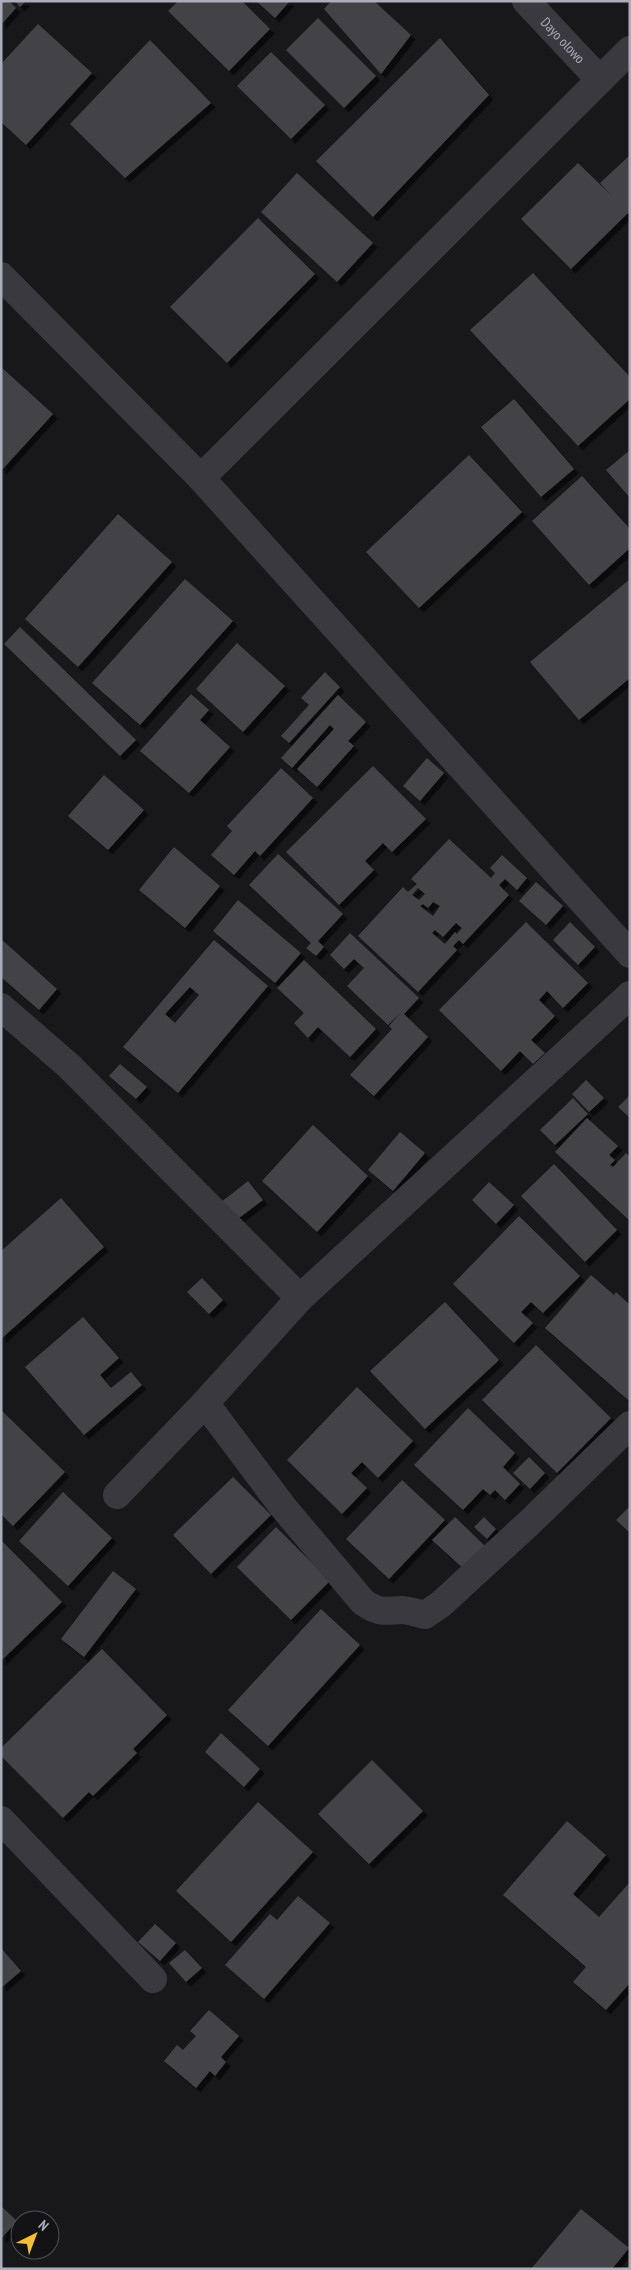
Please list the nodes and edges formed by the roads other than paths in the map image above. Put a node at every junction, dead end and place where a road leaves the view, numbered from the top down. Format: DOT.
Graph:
graph roads {
  1 [pos="526,1"];
  2 [pos="630,50"];
  3 [pos="600,80"];
  4 [pos="1,276"];
  5 [pos="201,478"];
  6 [pos="630,954"];
  7 [pos="630,995"];
  8 [pos="1,1007"];
  9 [pos="300,1298"];
  10 [pos="205,1403"];
  11 [pos="630,1425"];
  12 [pos="117,1495"];
  13 [pos="1,1820"];
  14 [pos="153,1980"];
  1 -- 3 [label="street, Dayo olowo"];
  2 -- 3 [label="street"];
  3 -- 5 [label="street"];
  4 -- 5 [label="street"];
  5 -- 6 [label="street"];
  7 -- 9 [label="street"];
  8 -- 9 [label="street"];
  9 -- 10 [label="street"];
  10 -- 11 [label="street"];
  10 -- 12 [label="street"];
  13 -- 14 [label="street"];
}
